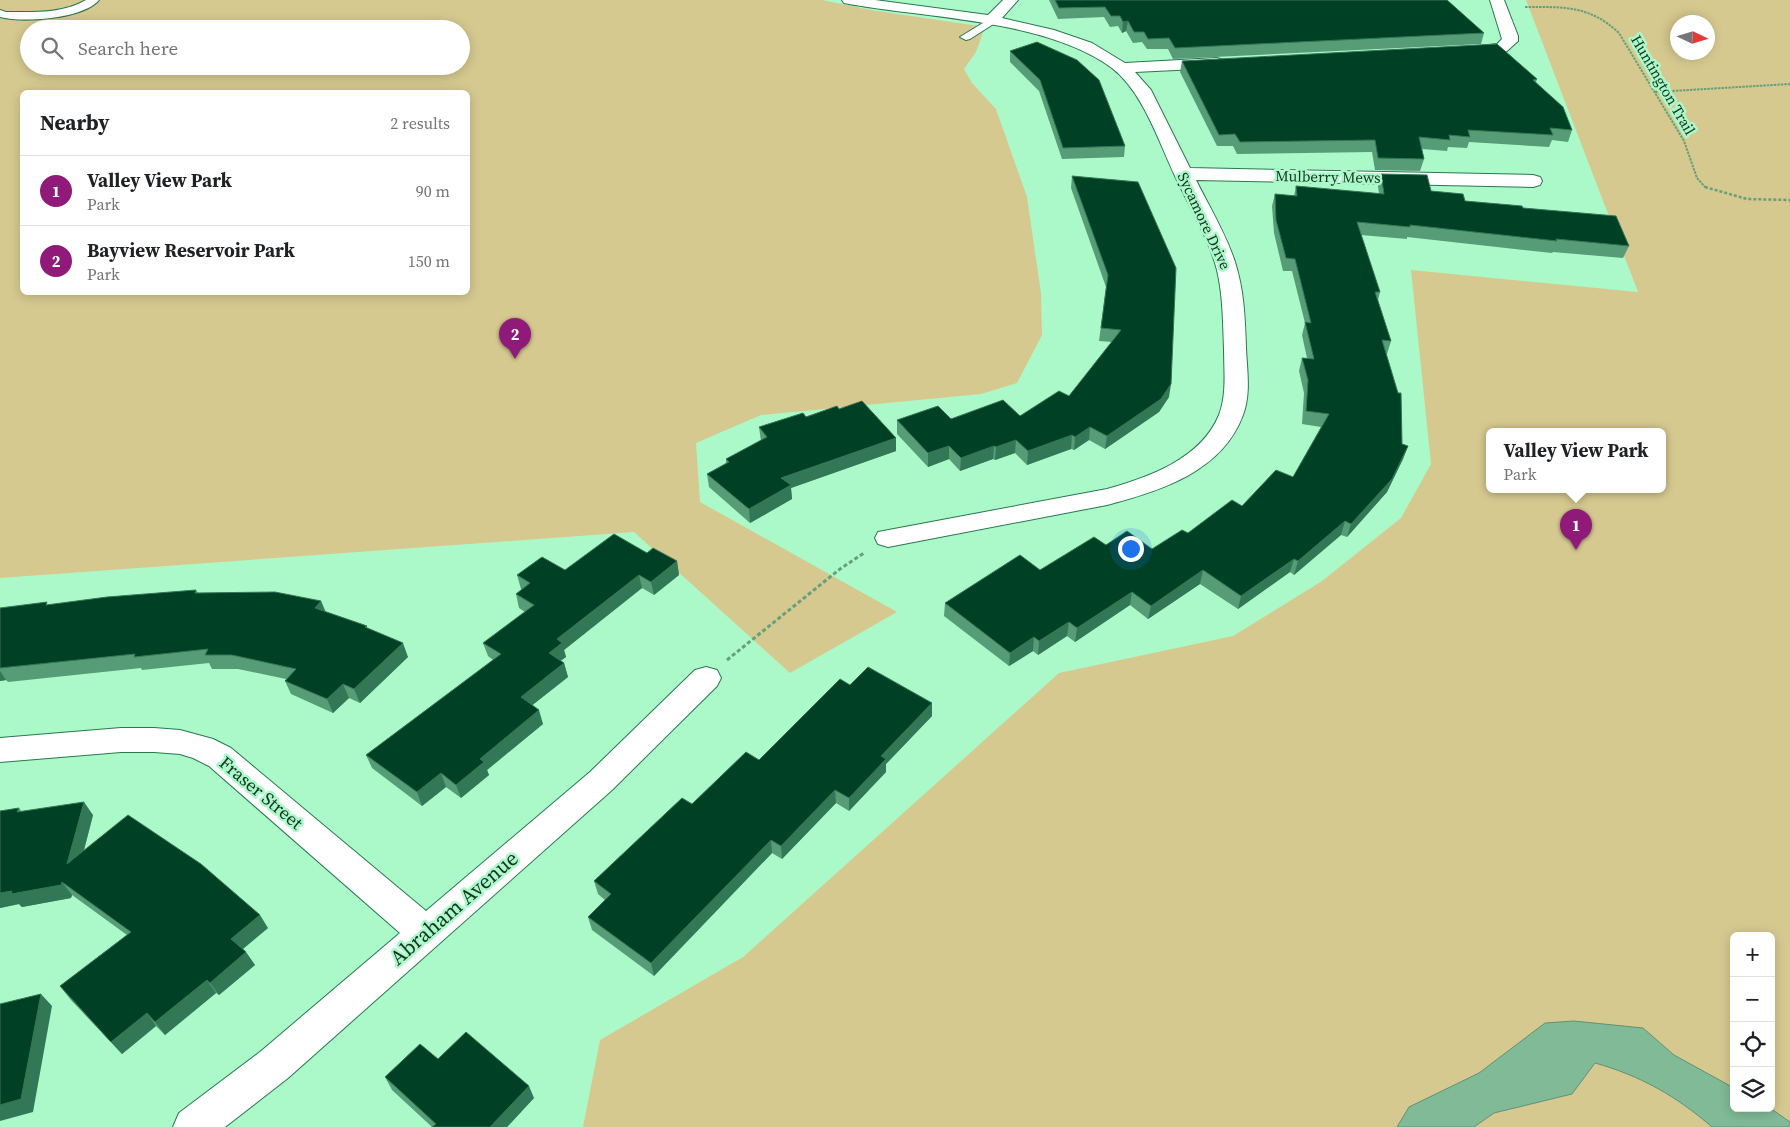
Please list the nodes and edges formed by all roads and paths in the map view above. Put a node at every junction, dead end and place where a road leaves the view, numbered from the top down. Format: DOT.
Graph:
graph roads {
  1 [pos="94,0"];
  2 [pos="849,0"];
  3 [pos="1011,0"];
  4 [pos="1498,3"];
  5 [pos="0,13"];
  6 [pos="991,21"];
  7 [pos="966,37"];
  8 [pos="1447,52"];
  9 [pos="1229,63"];
  10 [pos="1124,68"];
  11 [pos="1790,84"];
  12 [pos="1655,92"];
  13 [pos="1183,174"];
  14 [pos="1533,181"];
  15 [pos="1790,200"];
  16 [pos="888,538"];
  17 [pos="706,678"];
  18 [pos="0,750"];
  19 [pos="426,933"];
  20 [pos="193,1127"];
  1 -- 5 [label="lane"];
  2 -- 6 [label="street, Sycamore Drive"];
  3 -- 6 [label="street"];
  4 -- 8 [label="street"];
  4 -- 12 [label="path, Huntington Trail"];
  6 -- 7 [label="lane"];
  6 -- 10 [label="street, Sycamore Drive"];
  9 -- 10 [label="street"];
  10 -- 13 [label="street, Sycamore Drive"];
  11 -- 12 [label="path"];
  12 -- 15 [label="path, Huntington Trail"];
  13 -- 14 [label="street, Mulberry Mews"];
  13 -- 16 [label="street, Sycamore Drive"];
  16 -- 17 [label="path"];
  17 -- 19 [label="street, Abraham Avenue"];
  18 -- 19 [label="street, Fraser Street"];
  19 -- 20 [label="street, Abraham Avenue"];
}
